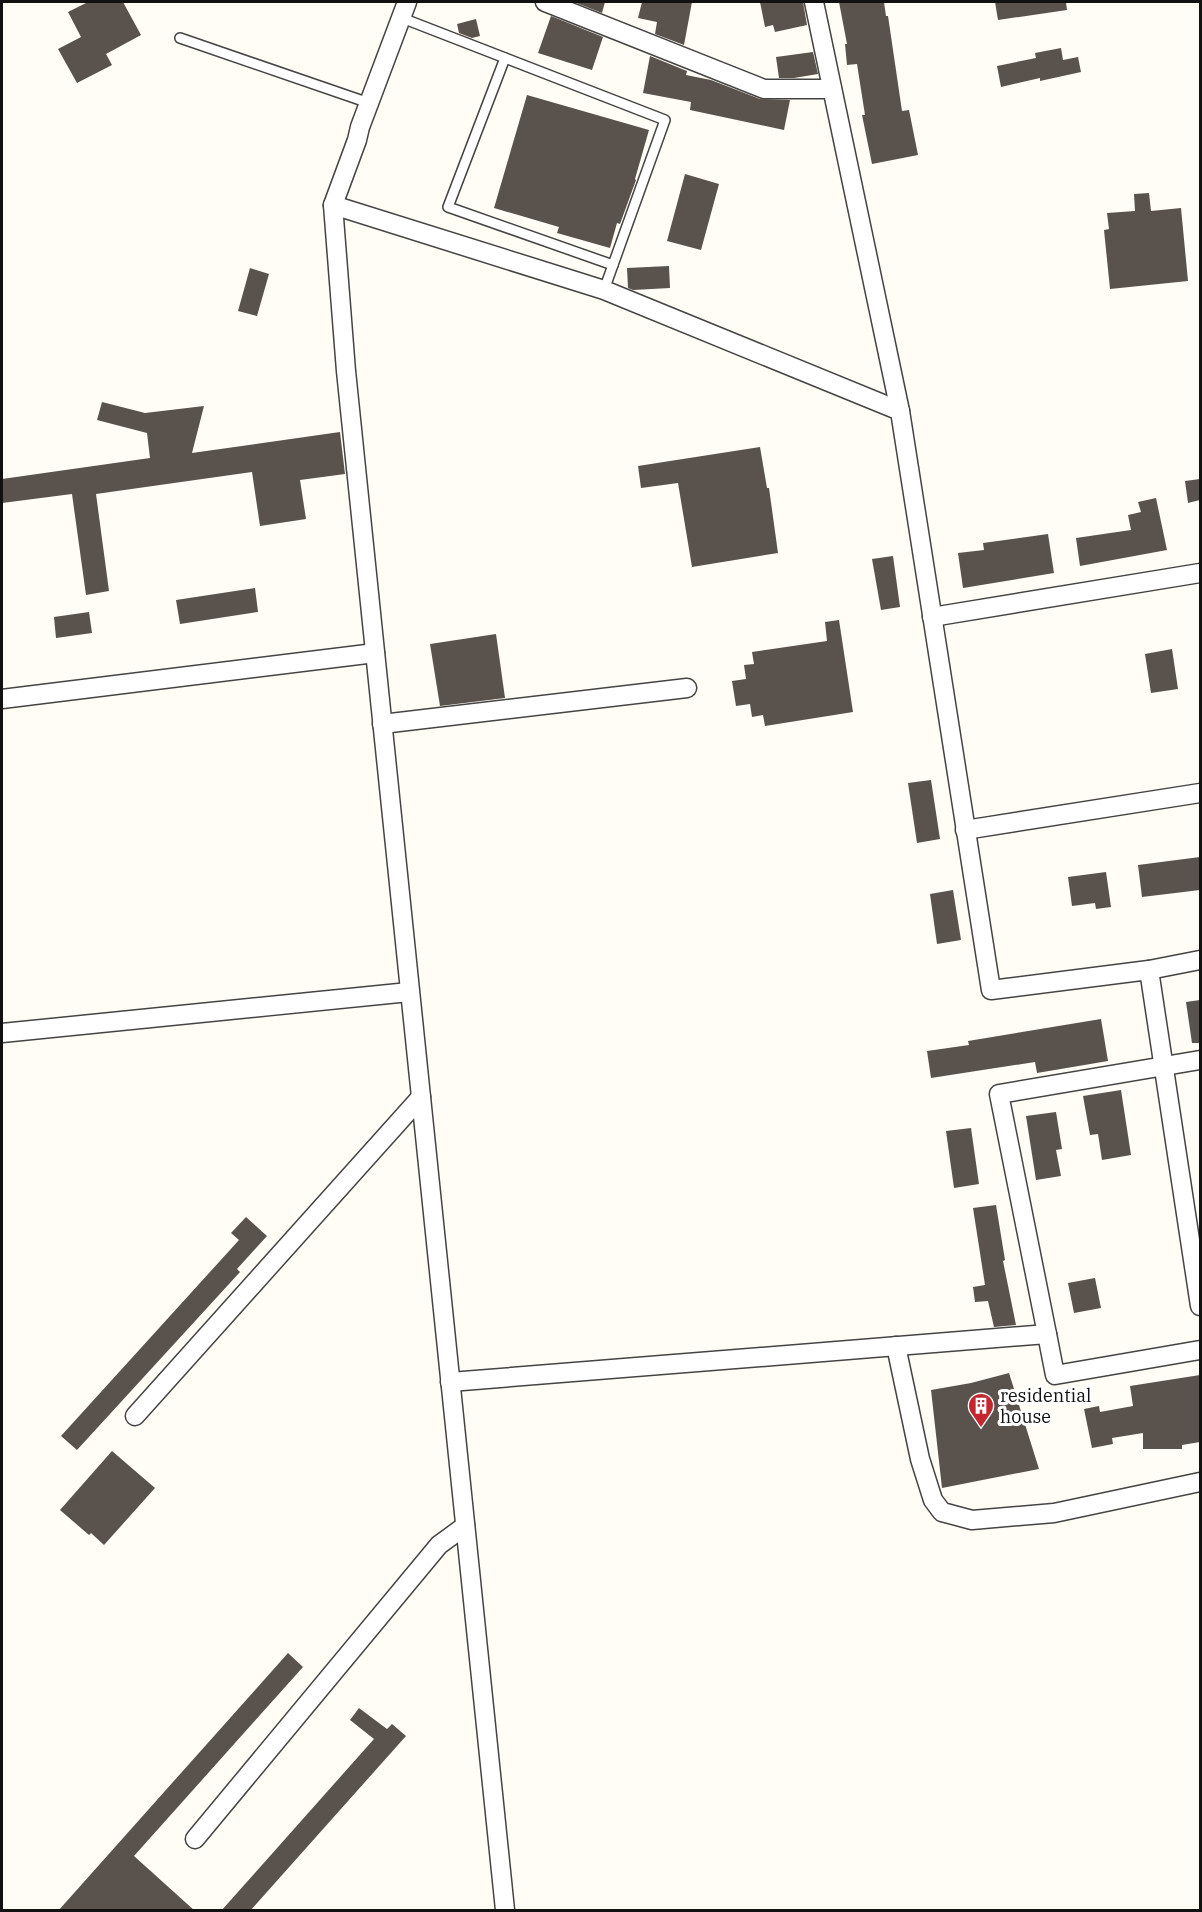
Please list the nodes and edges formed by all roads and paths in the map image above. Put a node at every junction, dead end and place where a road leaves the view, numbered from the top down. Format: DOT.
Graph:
graph roads {
  1 [pos="545,2"];
  2 [pos="814,2"];
  3 [pos="405,10"];
  4 [pos="180,38"];
  5 [pos="506,58"];
  6 [pos="832,89"];
  7 [pos="369,103"];
  8 [pos="333,205"];
  9 [pos="613,265"];
  10 [pos="604,291"];
  11 [pos="900,411"];
  12 [pos="1200,573"];
  13 [pos="932,617"];
  14 [pos="375,653"];
  15 [pos="687,688"];
  16 [pos="2,699"];
  17 [pos="382,724"];
  18 [pos="1200,793"];
  19 [pos="966,830"];
  20 [pos="1200,960"];
  21 [pos="1149,970"];
  22 [pos="409,992"];
  23 [pos="2,1033"];
  24 [pos="1200,1060"];
  25 [pos="1164,1066"];
  26 [pos="421,1097"];
  27 [pos="1194,1219"];
  28 [pos="1200,1306"];
  29 [pos="1047,1334"];
  30 [pos="896,1346"];
  31 [pos="1200,1350"];
  32 [pos="450,1382"];
  33 [pos="135,1416"];
  34 [pos="1200,1482"];
  35 [pos="465,1526"];
  36 [pos="195,1839"];
  37 [pos="505,1911"];
  1 -- 6 [label="street"];
  2 -- 6 [label="street"];
  3 -- 5 [label="lane"];
  3 -- 7 [label="street"];
  4 -- 7 [label="lane"];
  5 -- 9 [label="lane"];
  5 -- 9 [label="lane"];
  6 -- 11 [label="street"];
  7 -- 8 [label="street"];
  8 -- 10 [label="street"];
  8 -- 14 [label="street"];
  9 -- 10 [label="lane"];
  10 -- 11 [label="street"];
  11 -- 13 [label="street"];
  12 -- 13 [label="street"];
  13 -- 19 [label="street"];
  14 -- 16 [label="street"];
  14 -- 17 [label="street"];
  15 -- 17 [label="street"];
  17 -- 22 [label="street"];
  18 -- 19 [label="street"];
  19 -- 21 [label="street"];
  20 -- 21 [label="street"];
  21 -- 25 [label="street"];
  22 -- 23 [label="street"];
  22 -- 26 [label="street"];
  24 -- 25 [label="street"];
  25 -- 27 [label="street"];
  25 -- 29 [label="street"];
  26 -- 32 [label="street"];
  26 -- 33 [label="street"];
  27 -- 28 [label="street"];
  29 -- 30 [label="street"];
  29 -- 31 [label="street"];
  30 -- 32 [label="street"];
  30 -- 34 [label="street"];
  32 -- 35 [label="street"];
  35 -- 36 [label="street"];
  35 -- 37 [label="street"];
}
